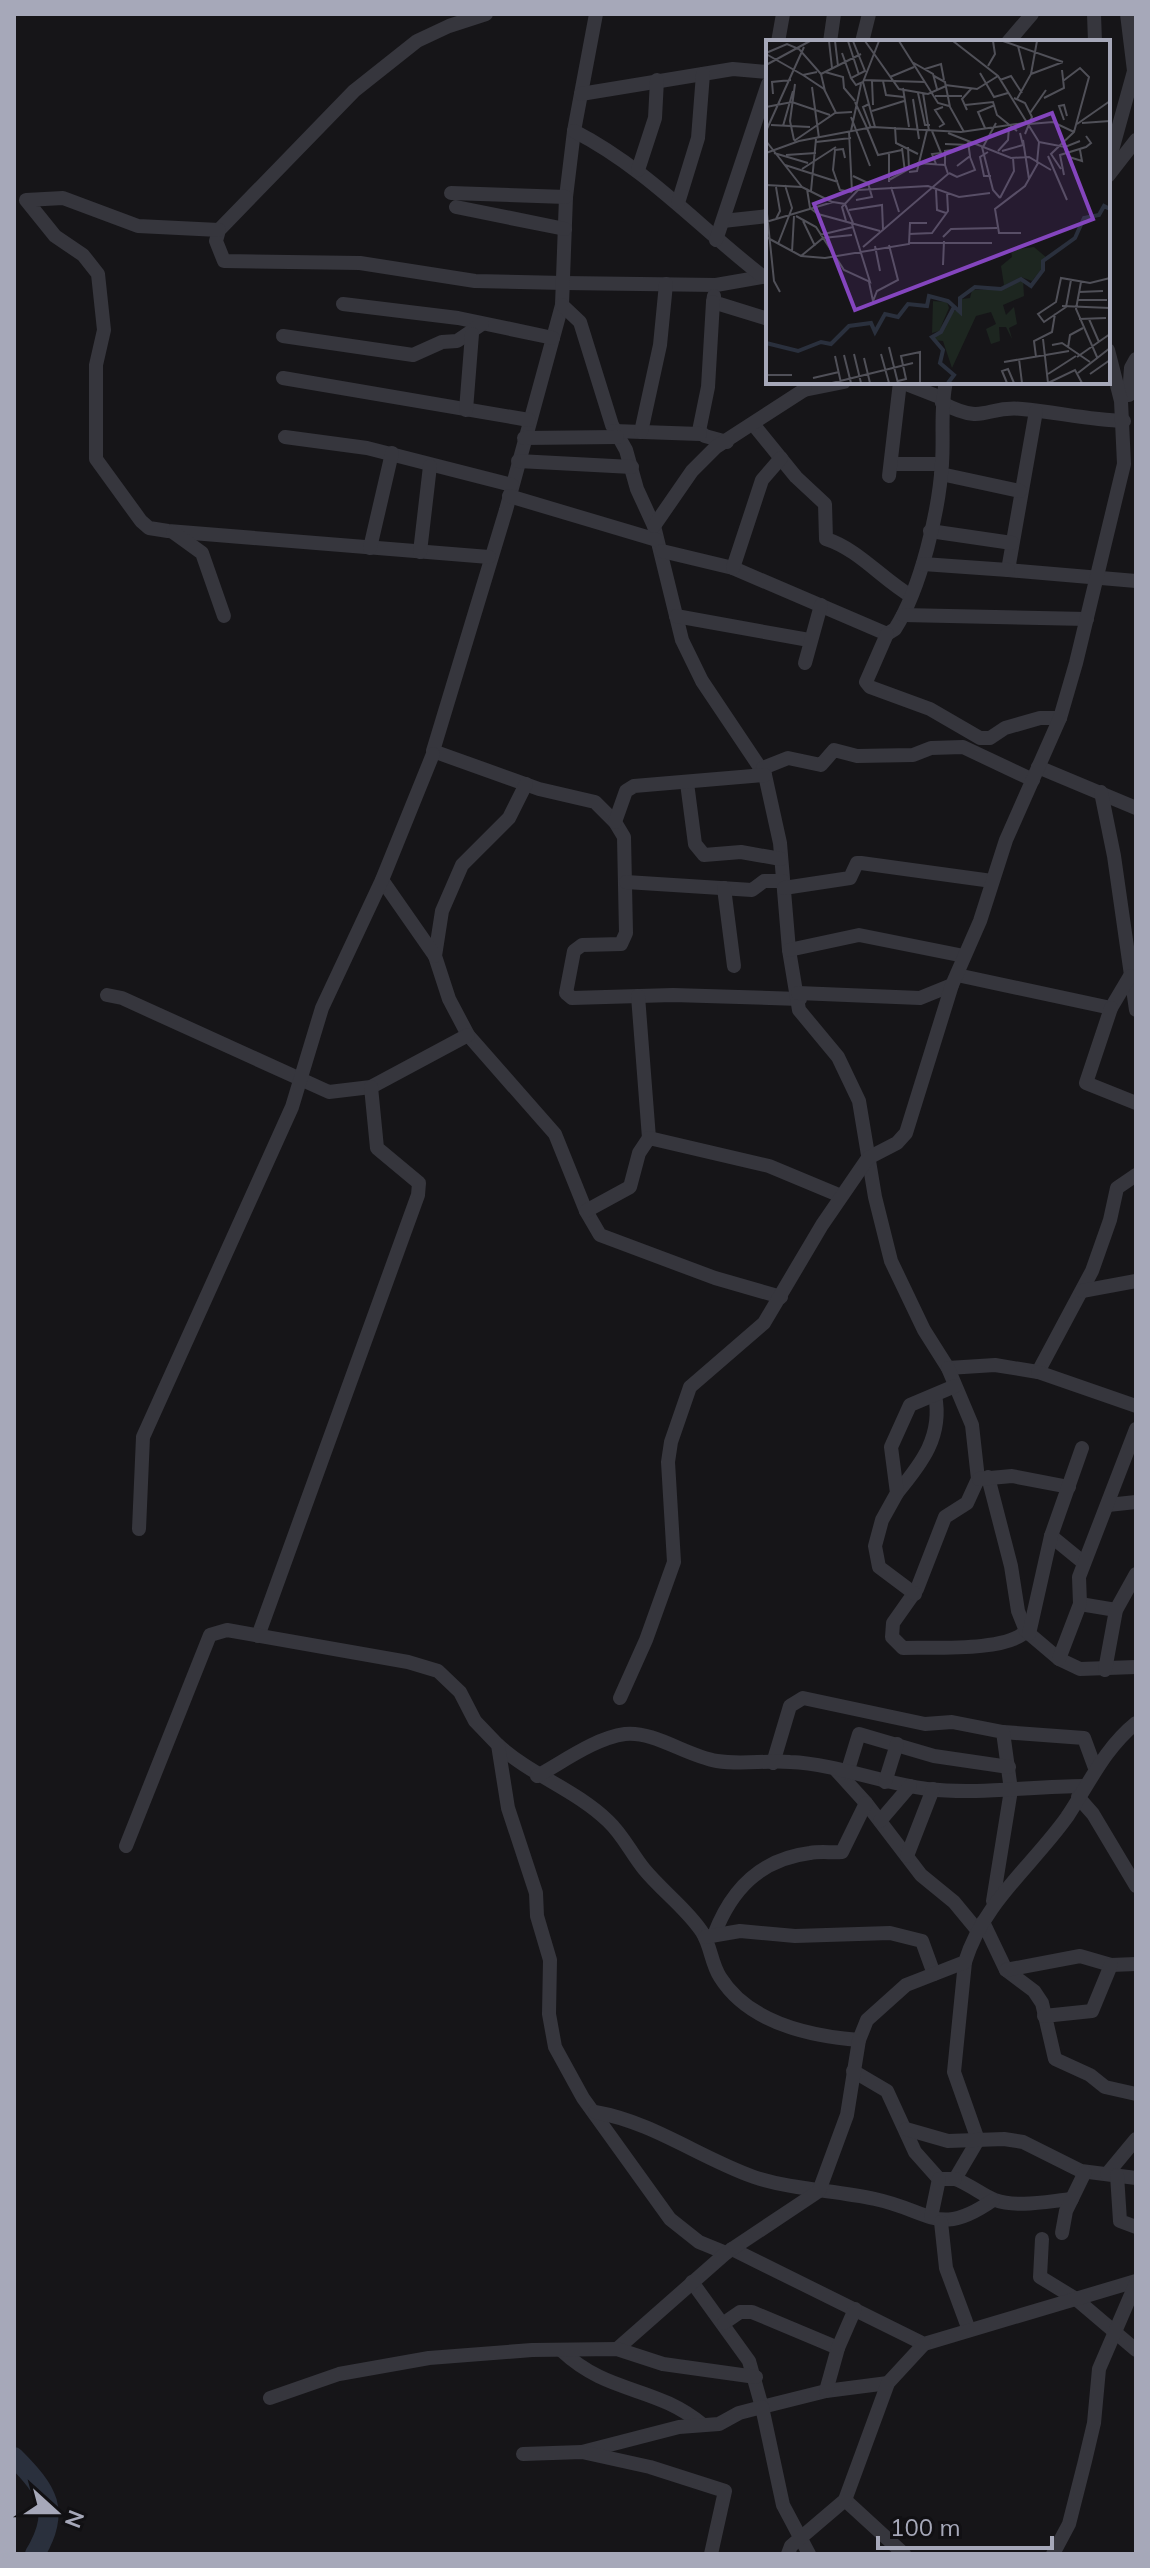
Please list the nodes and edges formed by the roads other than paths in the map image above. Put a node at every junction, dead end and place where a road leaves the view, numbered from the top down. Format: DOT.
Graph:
graph roads {
  1 [pos="486,14"];
  2 [pos="596,14"];
  3 [pos="783,14"];
  4 [pos="834,14"];
  5 [pos="869,14"];
  6 [pos="1032,14"];
  7 [pos="1094,14"];
  8 [pos="1127,14"];
  9 [pos="778,40"];
  10 [pos="830,40"];
  11 [pos="862,40"];
  12 [pos="1010,40"];
  13 [pos="1095,40"];
  14 [pos="766,72"];
  15 [pos="703,74"];
  16 [pos="657,80"];
  17 [pos="766,90"];
  18 [pos="581,94"];
  19 [pos="574,131"];
  20 [pos="1136,140"];
  21 [pos="1110,158"];
  22 [pos="638,170"];
  23 [pos="1110,173"];
  24 [pos="566,197"];
  25 [pos="678,203"];
  26 [pos="766,216"];
  27 [pos="723,221"];
  28 [pos="565,229"];
  29 [pos="219,230"];
  30 [pos="716,240"];
  31 [pos="765,275"];
  32 [pos="564,283"];
  33 [pos="666,284"];
  34 [pos="716,285"];
  35 [pos="713,302"];
  36 [pos="343,304"];
  37 [pos="562,305"];
  38 [pos="766,318"];
  39 [pos="477,329"];
  40 [pos="283,336"];
  41 [pos="553,338"];
  42 [pos="1110,354"];
  43 [pos="1136,359"];
  44 [pos="283,378"];
  45 [pos="901,384"];
  46 [pos="905,384"];
  47 [pos="946,384"];
  48 [pos="805,386"];
  49 [pos="1129,397"];
  50 [pos="942,401"];
  51 [pos="466,410"];
  52 [pos="1036,411"];
  53 [pos="529,420"];
  54 [pos="1124,421"];
  55 [pos="753,424"];
  56 [pos="641,432"];
  57 [pos="616,434"];
  58 [pos="700,434"];
  59 [pos="285,437"];
  60 [pos="524,438"];
  61 [pos="727,442"];
  62 [pos="392,453"];
  63 [pos="781,458"];
  64 [pos="518,461"];
  65 [pos="430,466"];
  66 [pos="632,467"];
  67 [pos="942,469"];
  68 [pos="511,490"];
  69 [pos="1020,491"];
  70 [pos="930,531"];
  71 [pos="173,532"];
  72 [pos="658,539"];
  73 [pos="1012,543"];
  74 [pos="370,548"];
  75 [pos="420,552"];
  76 [pos="489,557"];
  77 [pos="923,564"];
  78 [pos="733,568"];
  79 [pos="1008,570"];
  80 [pos="1094,579"];
  81 [pos="1136,581"];
  82 [pos="911,596"];
  83 [pos="821,605"];
  84 [pos="903,615"];
  85 [pos="224,616"];
  86 [pos="676,616"];
  87 [pos="1087,619"];
  88 [pos="887,634"];
  89 [pos="809,640"];
  90 [pos="805,663"];
  91 [pos="1060,718"];
  92 [pos="433,754"];
  93 [pos="764,772"];
  94 [pos="1036,774"];
  95 [pos="687,783"];
  96 [pos="526,784"];
  97 [pos="1101,792"];
  98 [pos="1136,808"];
  99 [pos="615,822"];
  100 [pos="781,859"];
  101 [pos="382,880"];
  102 [pos="992,881"];
  103 [pos="626,882"];
  104 [pos="784,884"];
  105 [pos="724,888"];
  106 [pos="789,950"];
  107 [pos="435,956"];
  108 [pos="964,956"];
  109 [pos="734,966"];
  110 [pos="1131,968"];
  111 [pos="955,980"];
  112 [pos="107,995"];
  113 [pos="638,996"];
  114 [pos="799,996"];
  115 [pos="1111,1008"];
  116 [pos="1136,1010"];
  117 [pos="468,1035"];
  118 [pos="301,1082"];
  119 [pos="371,1087"];
  120 [pos="1136,1103"];
  121 [pos="649,1138"];
  122 [pos="868,1158"];
  123 [pos="1136,1175"];
  124 [pos="841,1196"];
  125 [pos="586,1211"];
  126 [pos="1136,1281"];
  127 [pos="1082,1291"];
  128 [pos="781,1297"];
  129 [pos="948,1368"];
  130 [pos="1038,1372"];
  131 [pos="955,1386"];
  132 [pos="935,1395"];
  133 [pos="1136,1406"];
  134 [pos="1136,1429"];
  135 [pos="1082,1448"];
  136 [pos="983,1478"];
  137 [pos="1069,1487"];
  138 [pos="897,1493"];
  139 [pos="1136,1502"];
  140 [pos="1108,1505"];
  141 [pos="139,1529"];
  142 [pos="1051,1536"];
  143 [pos="1084,1563"];
  144 [pos="1136,1574"];
  145 [pos="915,1594"];
  146 [pos="1080,1604"];
  147 [pos="1116,1610"];
  148 [pos="1028,1633"];
  149 [pos="258,1636"];
  150 [pos="1059,1659"];
  151 [pos="1136,1667"];
  152 [pos="1105,1670"];
  153 [pos="620,1698"];
  154 [pos="1136,1723"];
  155 [pos="1003,1732"];
  156 [pos="897,1744"];
  157 [pos="498,1745"];
  158 [pos="773,1763"];
  159 [pos="1009,1767"];
  160 [pos="1095,1768"];
  161 [pos="841,1772"];
  162 [pos="537,1776"];
  163 [pos="885,1782"];
  164 [pos="910,1786"];
  165 [pos="933,1789"];
  166 [pos="1011,1790"];
  167 [pos="1081,1791"];
  168 [pos="866,1803"];
  169 [pos="880,1821"];
  170 [pos="126,1846"];
  171 [pos="907,1856"];
  172 [pos="1136,1886"];
  173 [pos="984,1921"];
  174 [pos="709,1936"];
  175 [pos="965,1962"];
  176 [pos="1136,1964"];
  177 [pos="1111,1965"];
  178 [pos="1006,1970"];
  179 [pos="934,1974"];
  180 [pos="1044,2016"];
  181 [pos="859,2040"];
  182 [pos="853,2071"];
  183 [pos="1136,2094"];
  184 [pos="595,2112"];
  185 [pos="906,2129"];
  186 [pos="1136,2139"];
  187 [pos="978,2140"];
  188 [pos="1085,2172"];
  189 [pos="1112,2174"];
  190 [pos="1136,2178"];
  191 [pos="939,2179"];
  192 [pos="955,2179"];
  193 [pos="819,2191"];
  194 [pos="1072,2199"];
  195 [pos="993,2200"];
  196 [pos="936,2220"];
  197 [pos="1136,2227"];
  198 [pos="1062,2233"];
  199 [pos="1042,2239"];
  200 [pos="729,2251"];
  201 [pos="692,2282"];
  202 [pos="1136,2282"];
  203 [pos="1076,2299"];
  204 [pos="855,2309"];
  205 [pos="724,2323"];
  206 [pos="969,2330"];
  207 [pos="1113,2333"];
  208 [pos="924,2344"];
  209 [pos="838,2348"];
  210 [pos="617,2349"];
  211 [pos="1136,2350"];
  212 [pos="562,2351"];
  213 [pos="756,2377"];
  214 [pos="888,2383"];
  215 [pos="826,2391"];
  216 [pos="270,2398"];
  217 [pos="762,2407"];
  218 [pos="703,2425"];
  219 [pos="582,2452"];
  220 [pos="523,2454"];
  221 [pos="845,2500"];
  222 [pos="802,2537"];
  223 [pos="711,2554"];
  224 [pos="788,2554"];
  225 [pos="809,2554"];
  226 [pos="904,2554"];
  227 [pos="1053,2554"];
  1 -- 29 [label="street"];
  2 -- 18 [label="street"];
  3 -- 9 [label="street"];
  4 -- 10 [label="street"];
  5 -- 11 [label="street"];
  6 -- 12 [label="street"];
  7 -- 13 [label="street"];
  8 -- 21 [label="street"];
  14 -- 15 [label="street"];
  15 -- 16 [label="street"];
  15 -- 25 [label="street"];
  16 -- 18 [label="street"];
  16 -- 22 [label="street"];
  17 -- 27 [label="street"];
  18 -- 19 [label="street"];
  19 -- 22 [label="street"];
  19 -- 24 [label="street"];
  20 -- 23 [label="street"];
  22 -- 25 [label="street"];
  24 -- 28 [label="street"];
  24 -- 28 [label="street"];
  25 -- 30 [label="street"];
  26 -- 27 [label="street"];
  27 -- 30 [label="street"];
  28 -- 32 [label="street"];
  29 -- 32 [label="street"];
  29 -- 71 [label="street"];
  30 -- 31 [label="street"];
  31 -- 34 [label="street"];
  32 -- 33 [label="street"];
  32 -- 37 [label="street"];
  33 -- 34 [label="street"];
  33 -- 56 [label="street"];
  34 -- 35 [label="street"];
  35 -- 38 [label="street"];
  35 -- 58 [label="street"];
  36 -- 39 [label="street"];
  37 -- 41 [label="street"];
  37 -- 57 [label="street"];
  39 -- 40 [label="street"];
  39 -- 41 [label="street"];
  39 -- 51 [label="street"];
  41 -- 53 [label="street"];
  42 -- 49 [label="street"];
  43 -- 49 [label="street"];
  44 -- 51 [label="street"];
  45 -- 67 [label="street"];
  46 -- 50 [label="street"];
  47 -- 50 [label="street"];
  48 -- 55 [label="street"];
  49 -- 54 [label="street"];
  50 -- 52 [label="street"];
  50 -- 67 [label="street"];
  51 -- 53 [label="street"];
  52 -- 54 [label="street"];
  52 -- 69 [label="street"];
  53 -- 60 [label="street"];
  54 -- 80 [label="street"];
  55 -- 61 [label="street"];
  55 -- 63 [label="street"];
  56 -- 57 [label="street"];
  56 -- 58 [label="street"];
  57 -- 60 [label="street"];
  57 -- 66 [label="street"];
  58 -- 61 [label="street"];
  59 -- 62 [label="street"];
  60 -- 64 [label="street"];
  61 -- 72 [label="street"];
  62 -- 65 [label="street"];
  62 -- 74 [label="street"];
  63 -- 78 [label="street"];
  63 -- 82 [label="street"];
  64 -- 66 [label="street"];
  64 -- 68 [label="street"];
  65 -- 68 [label="street"];
  65 -- 75 [label="street"];
  66 -- 72 [label="street"];
  67 -- 69 [label="street"];
  67 -- 70 [label="street"];
  68 -- 72 [label="street"];
  68 -- 76 [label="street"];
  69 -- 73 [label="street"];
  70 -- 73 [label="street"];
  70 -- 77 [label="street"];
  71 -- 74 [label="street"];
  71 -- 85 [label="street"];
  72 -- 78 [label="street"];
  72 -- 86 [label="street"];
  73 -- 79 [label="street"];
  74 -- 75 [label="street"];
  75 -- 76 [label="street"];
  76 -- 92 [label="street"];
  77 -- 79 [label="street"];
  77 -- 82 [label="street"];
  78 -- 83 [label="street"];
  79 -- 80 [label="street"];
  80 -- 81 [label="street"];
  80 -- 87 [label="street"];
  82 -- 84 [label="street"];
  83 -- 88 [label="street"];
  83 -- 89 [label="street"];
  84 -- 87 [label="street"];
  84 -- 88 [label="street"];
  86 -- 89 [label="street"];
  86 -- 93 [label="street"];
  87 -- 91 [label="street"];
  88 -- 91 [label="street"];
  89 -- 90 [label="street"];
  91 -- 94 [label="street"];
  92 -- 96 [label="street"];
  92 -- 101 [label="street"];
  93 -- 94 [label="street"];
  93 -- 95 [label="street"];
  93 -- 100 [label="street"];
  94 -- 97 [label="street"];
  94 -- 102 [label="street"];
  95 -- 99 [label="street"];
  95 -- 100 [label="street"];
  96 -- 99 [label="street"];
  96 -- 107 [label="street"];
  97 -- 98 [label="street"];
  97 -- 110 [label="street"];
  99 -- 103 [label="street"];
  100 -- 104 [label="street"];
  101 -- 107 [label="street"];
  101 -- 118 [label="street"];
  102 -- 104 [label="street"];
  102 -- 108 [label="street"];
  103 -- 105 [label="street"];
  103 -- 113 [label="street"];
  104 -- 105 [label="street"];
  104 -- 106 [label="street"];
  105 -- 109 [label="street"];
  106 -- 108 [label="street"];
  106 -- 114 [label="street"];
  107 -- 117 [label="street"];
  108 -- 111 [label="street"];
  110 -- 115 [label="street"];
  110 -- 116 [label="street"];
  111 -- 114 [label="street"];
  111 -- 115 [label="street"];
  111 -- 122 [label="street"];
  112 -- 118 [label="street"];
  113 -- 114 [label="street"];
  113 -- 121 [label="street"];
  114 -- 122 [label="street"];
  115 -- 120 [label="street"];
  117 -- 119 [label="street"];
  117 -- 125 [label="street"];
  118 -- 119 [label="street"];
  118 -- 141 [label="street"];
  119 -- 149 [label="street"];
  121 -- 124 [label="street"];
  121 -- 125 [label="street"];
  122 -- 124 [label="street"];
  122 -- 129 [label="street"];
  123 -- 127 [label="street"];
  124 -- 128 [label="street"];
  125 -- 128 [label="street"];
  126 -- 127 [label="street"];
  127 -- 130 [label="street"];
  128 -- 153 [label="street"];
  129 -- 130 [label="street"];
  129 -- 131 [label="street"];
  130 -- 133 [label="street"];
  131 -- 132 [label="street"];
  131 -- 136 [label="street"];
  132 -- 138 [label="street"];
  132 -- 138 [label="street"];
  134 -- 140 [label="street"];
  135 -- 137 [label="street"];
  136 -- 137 [label="street"];
  136 -- 145 [label="street"];
  136 -- 148 [label="street"];
  137 -- 142 [label="street"];
  138 -- 145 [label="street"];
  139 -- 140 [label="street"];
  140 -- 143 [label="street"];
  142 -- 143 [label="street"];
  142 -- 148 [label="street"];
  143 -- 146 [label="street"];
  144 -- 147 [label="street"];
  145 -- 148 [label="street"];
  146 -- 147 [label="street"];
  146 -- 150 [label="street"];
  147 -- 152 [label="street"];
  148 -- 150 [label="street"];
  149 -- 157 [label="street"];
  149 -- 170 [label="street"];
  150 -- 152 [label="street"];
  151 -- 152 [label="street"];
  154 -- 160 [label="street"];
  155 -- 158 [label="street"];
  155 -- 159 [label="street"];
  155 -- 160 [label="street"];
  156 -- 159 [label="street"];
  156 -- 161 [label="street"];
  156 -- 163 [label="street"];
  157 -- 162 [label="street"];
  157 -- 184 [label="street"];
  158 -- 161 [label="street"];
  158 -- 162 [label="street"];
  159 -- 166 [label="street"];
  160 -- 167 [label="street"];
  161 -- 163 [label="street"];
  161 -- 168 [label="street"];
  162 -- 174 [label="street"];
  163 -- 164 [label="street"];
  164 -- 165 [label="street"];
  164 -- 169 [label="street"];
  165 -- 166 [label="street"];
  165 -- 171 [label="street"];
  166 -- 167 [label="street"];
  166 -- 173 [label="street"];
  167 -- 172 [label="street"];
  167 -- 173 [label="street"];
  168 -- 169 [label="street"];
  168 -- 174 [label="street"];
  169 -- 171 [label="street"];
  171 -- 173 [label="street"];
  173 -- 175 [label="street"];
  173 -- 178 [label="street"];
  174 -- 179 [label="street"];
  174 -- 181 [label="street"];
  175 -- 179 [label="street"];
  175 -- 187 [label="street"];
  176 -- 177 [label="street"];
  177 -- 178 [label="street"];
  177 -- 180 [label="street"];
  178 -- 180 [label="street"];
  179 -- 181 [label="street"];
  180 -- 183 [label="street"];
  181 -- 182 [label="street"];
  182 -- 185 [label="street"];
  182 -- 193 [label="street"];
  184 -- 193 [label="street"];
  184 -- 200 [label="street"];
  185 -- 187 [label="street"];
  185 -- 191 [label="street"];
  186 -- 189 [label="street"];
  187 -- 188 [label="street"];
  187 -- 192 [label="street"];
  188 -- 189 [label="street"];
  188 -- 194 [label="street"];
  189 -- 190 [label="street"];
  189 -- 197 [label="street"];
  191 -- 192 [label="street"];
  191 -- 196 [label="street"];
  192 -- 195 [label="street"];
  193 -- 196 [label="street"];
  193 -- 200 [label="street"];
  194 -- 195 [label="street"];
  194 -- 198 [label="street"];
  195 -- 196 [label="street"];
  196 -- 206 [label="street"];
  199 -- 203 [label="street"];
  200 -- 201 [label="street"];
  200 -- 204 [label="street"];
  201 -- 205 [label="street"];
  201 -- 210 [label="street"];
  202 -- 203 [label="street"];
  202 -- 207 [label="street"];
  203 -- 206 [label="street"];
  203 -- 207 [label="street"];
  204 -- 208 [label="street"];
  204 -- 209 [label="street"];
  205 -- 209 [label="street"];
  205 -- 213 [label="street"];
  206 -- 208 [label="street"];
  207 -- 211 [label="street"];
  207 -- 227 [label="street"];
  208 -- 214 [label="street"];
  209 -- 215 [label="street"];
  210 -- 212 [label="street"];
  210 -- 213 [label="street"];
  212 -- 216 [label="street"];
  212 -- 218 [label="street"];
  213 -- 217 [label="street"];
  214 -- 215 [label="street"];
  214 -- 221 [label="street"];
  215 -- 217 [label="street"];
  217 -- 218 [label="street"];
  217 -- 222 [label="street"];
  218 -- 219 [label="street"];
  219 -- 220 [label="street"];
  219 -- 223 [label="street"];
  221 -- 222 [label="street"];
  221 -- 226 [label="street"];
  222 -- 224 [label="street"];
  222 -- 225 [label="street"];
}
